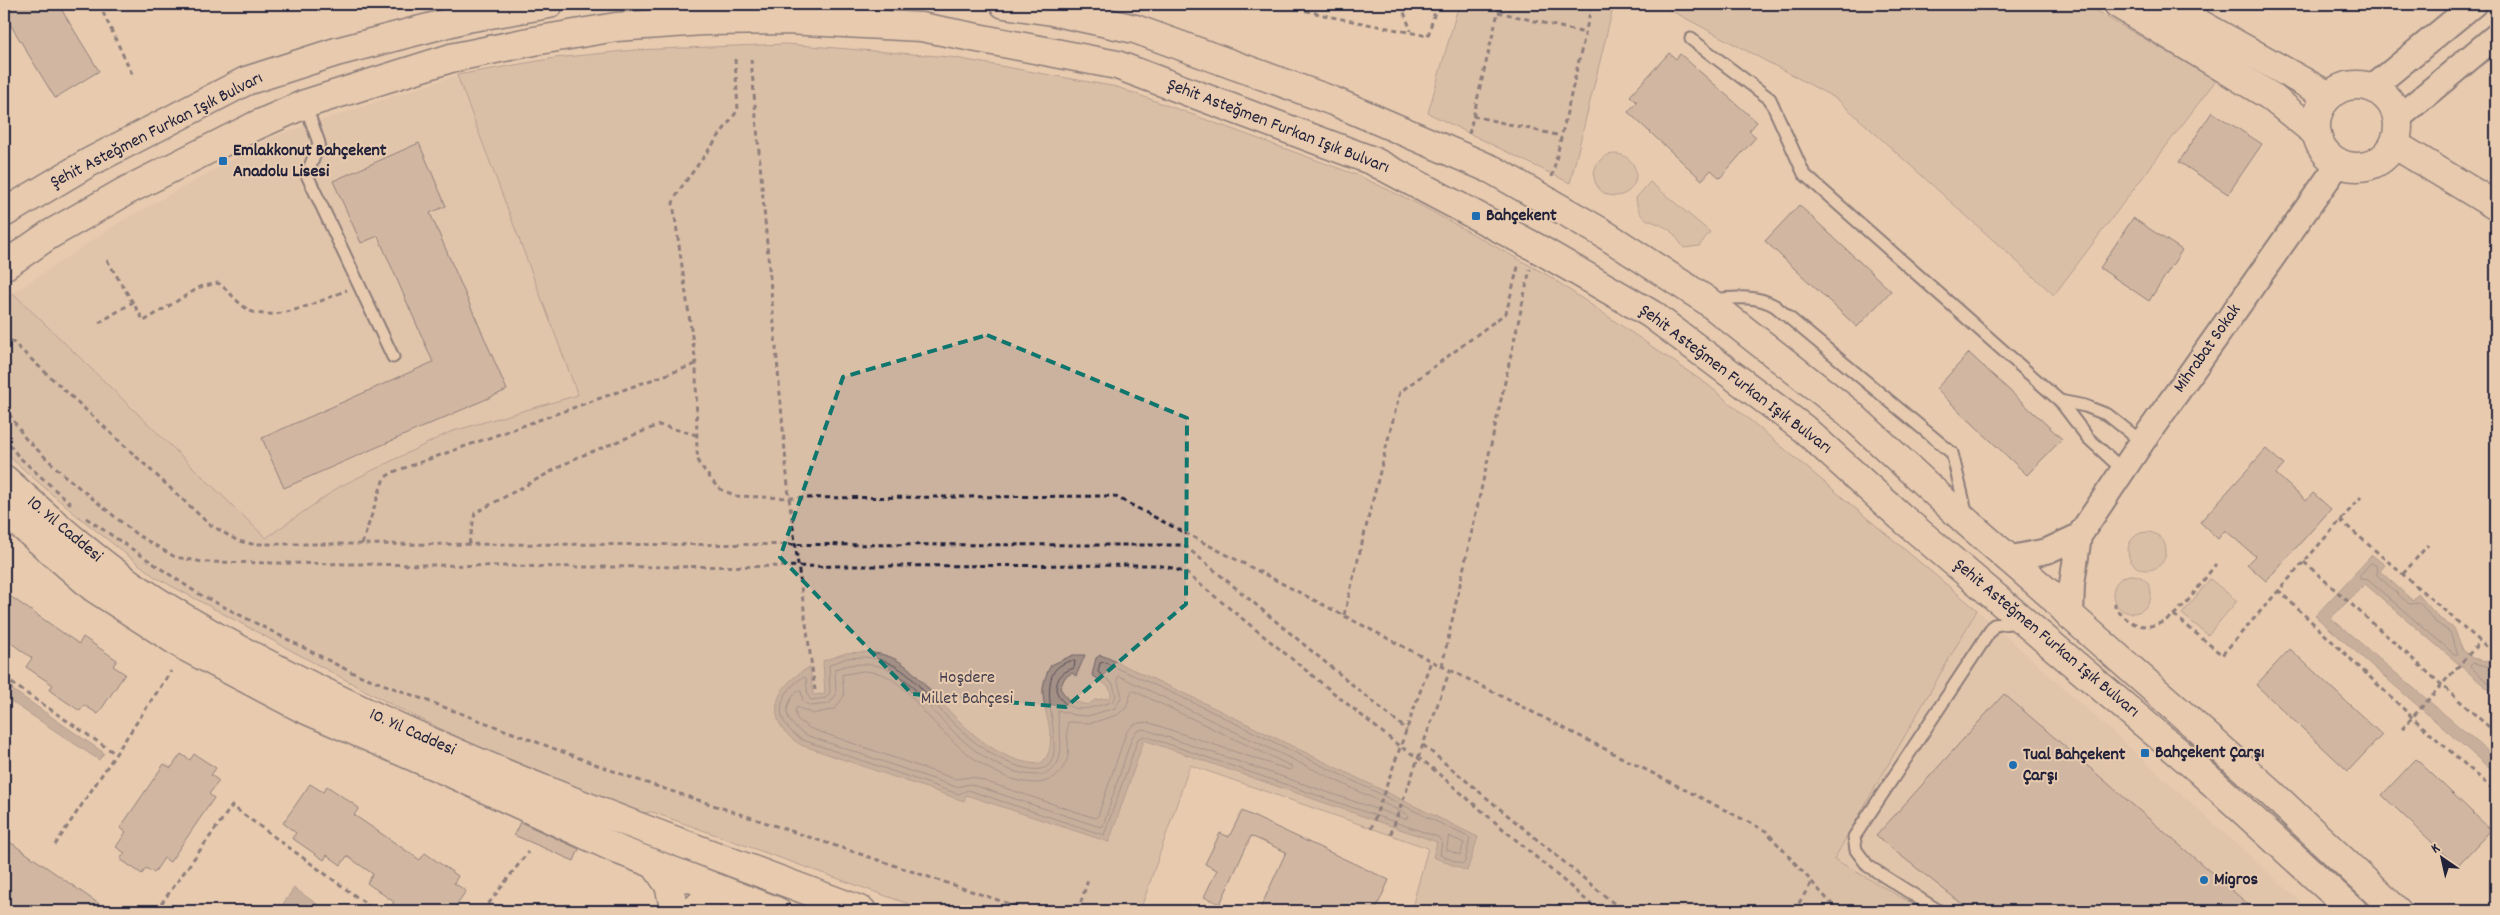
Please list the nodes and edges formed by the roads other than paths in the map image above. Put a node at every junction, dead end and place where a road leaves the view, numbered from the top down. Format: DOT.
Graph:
graph roads {
  1 [pos="549,4"];
  2 [pos="1004,4"];
  3 [pos="2118,4"];
  4 [pos="2164,4"];
  5 [pos="2474,4"];
  6 [pos="2496,36"];
  7 [pos="1691,39"];
  8 [pos="246,81"];
  9 [pos="2372,88"];
  10 [pos="2329,96"];
  11 [pos="305,104"];
  12 [pos="254,126"];
  13 [pos="2396,132"];
  14 [pos="2316,133"];
  15 [pos="2338,163"];
  16 [pos="2496,206"];
  17 [pos="4,213"];
  18 [pos="4,266"];
  19 [pos="1706,300"];
  20 [pos="393,357"];
  21 [pos="2060,400"];
  22 [pos="2142,442"];
  23 [pos="2123,470"];
  24 [pos="4,479"];
  25 [pos="4,510"];
  26 [pos="1969,524"];
  27 [pos="2079,536"];
  28 [pos="2007,558"];
  29 [pos="2052,596"];
  30 [pos="2071,616"];
  31 [pos="2025,621"];
  32 [pos="656,866"];
  33 [pos="716,889"];
  34 [pos="675,911"];
  35 [pos="694,911"];
  36 [pos="776,911"];
  37 [pos="862,911"];
  38 [pos="1939,911"];
  39 [pos="2353,911"];
  40 [pos="2397,911"];
  1 -- 8 [label="main road, Şehit Asteğmen Furkan Işık Bulvarı"];
  2 -- 19 [label="main road, Şehit Asteğmen Furkan Işık Bulvarı"];
  3 -- 14 [label="main road"];
  4 -- 10 [label="main road"];
  5 -- 9 [label="street"];
  6 -- 13 [label="street"];
  7 -- 21 [label="lane"];
  8 -- 12 [label="main road"];
  8 -- 17 [label="main road, Şehit Asteğmen Furkan Işık Bulvarı"];
  9 -- 10 [label="main road"];
  9 -- 13 [label="main road"];
  10 -- 14 [label="main road"];
  11 -- 12 [label="main road, Şehit Asteğmen Furkan Işık Bulvarı"];
  11 -- 20 [label="lane"];
  11 -- 31 [label="main road, Şehit Asteğmen Furkan Işık Bulvarı"];
  12 -- 18 [label="main road, Şehit Asteğmen Furkan Işık Bulvarı"];
  13 -- 15 [label="main road"];
  13 -- 16 [label="main road"];
  14 -- 15 [label="main road"];
  15 -- 22 [label="street, Mihrabat Sokak"];
  19 -- 26 [label="main road, Şehit Asteğmen Furkan Işık Bulvarı"];
  19 -- 26 [label="lane"];
  21 -- 22 [label="lane"];
  21 -- 23 [label="lane"];
  22 -- 23 [label="street, Mihrabat Sokak"];
  23 -- 27 [label="street, Mihrabat Sokak"];
  24 -- 37 [label="main road, 10. Yıl Caddesi"];
  25 -- 32 [label="main road, 10. Yıl Caddesi"];
  26 -- 28 [label="main road, Şehit Asteğmen Furkan Işık Bulvarı"];
  27 -- 28 [label="street"];
  27 -- 30 [label="street"];
  28 -- 29 [label="main road, Şehit Asteğmen Furkan Işık Bulvarı"];
  29 -- 30 [label="main road, Şehit Asteğmen Furkan Işık Bulvarı"];
  29 -- 31 [label="main road"];
  30 -- 40 [label="main road, Şehit Asteğmen Furkan Işık Bulvarı"];
  31 -- 38 [label="lane"];
  31 -- 39 [label="main road, Şehit Asteğmen Furkan Işık Bulvarı"];
  32 -- 33 [label="main road, 10. Yıl Caddesi"];
  32 -- 34 [label="main road"];
  33 -- 35 [label="main road"];
  33 -- 36 [label="main road, 10. Yıl Caddesi"];
}
